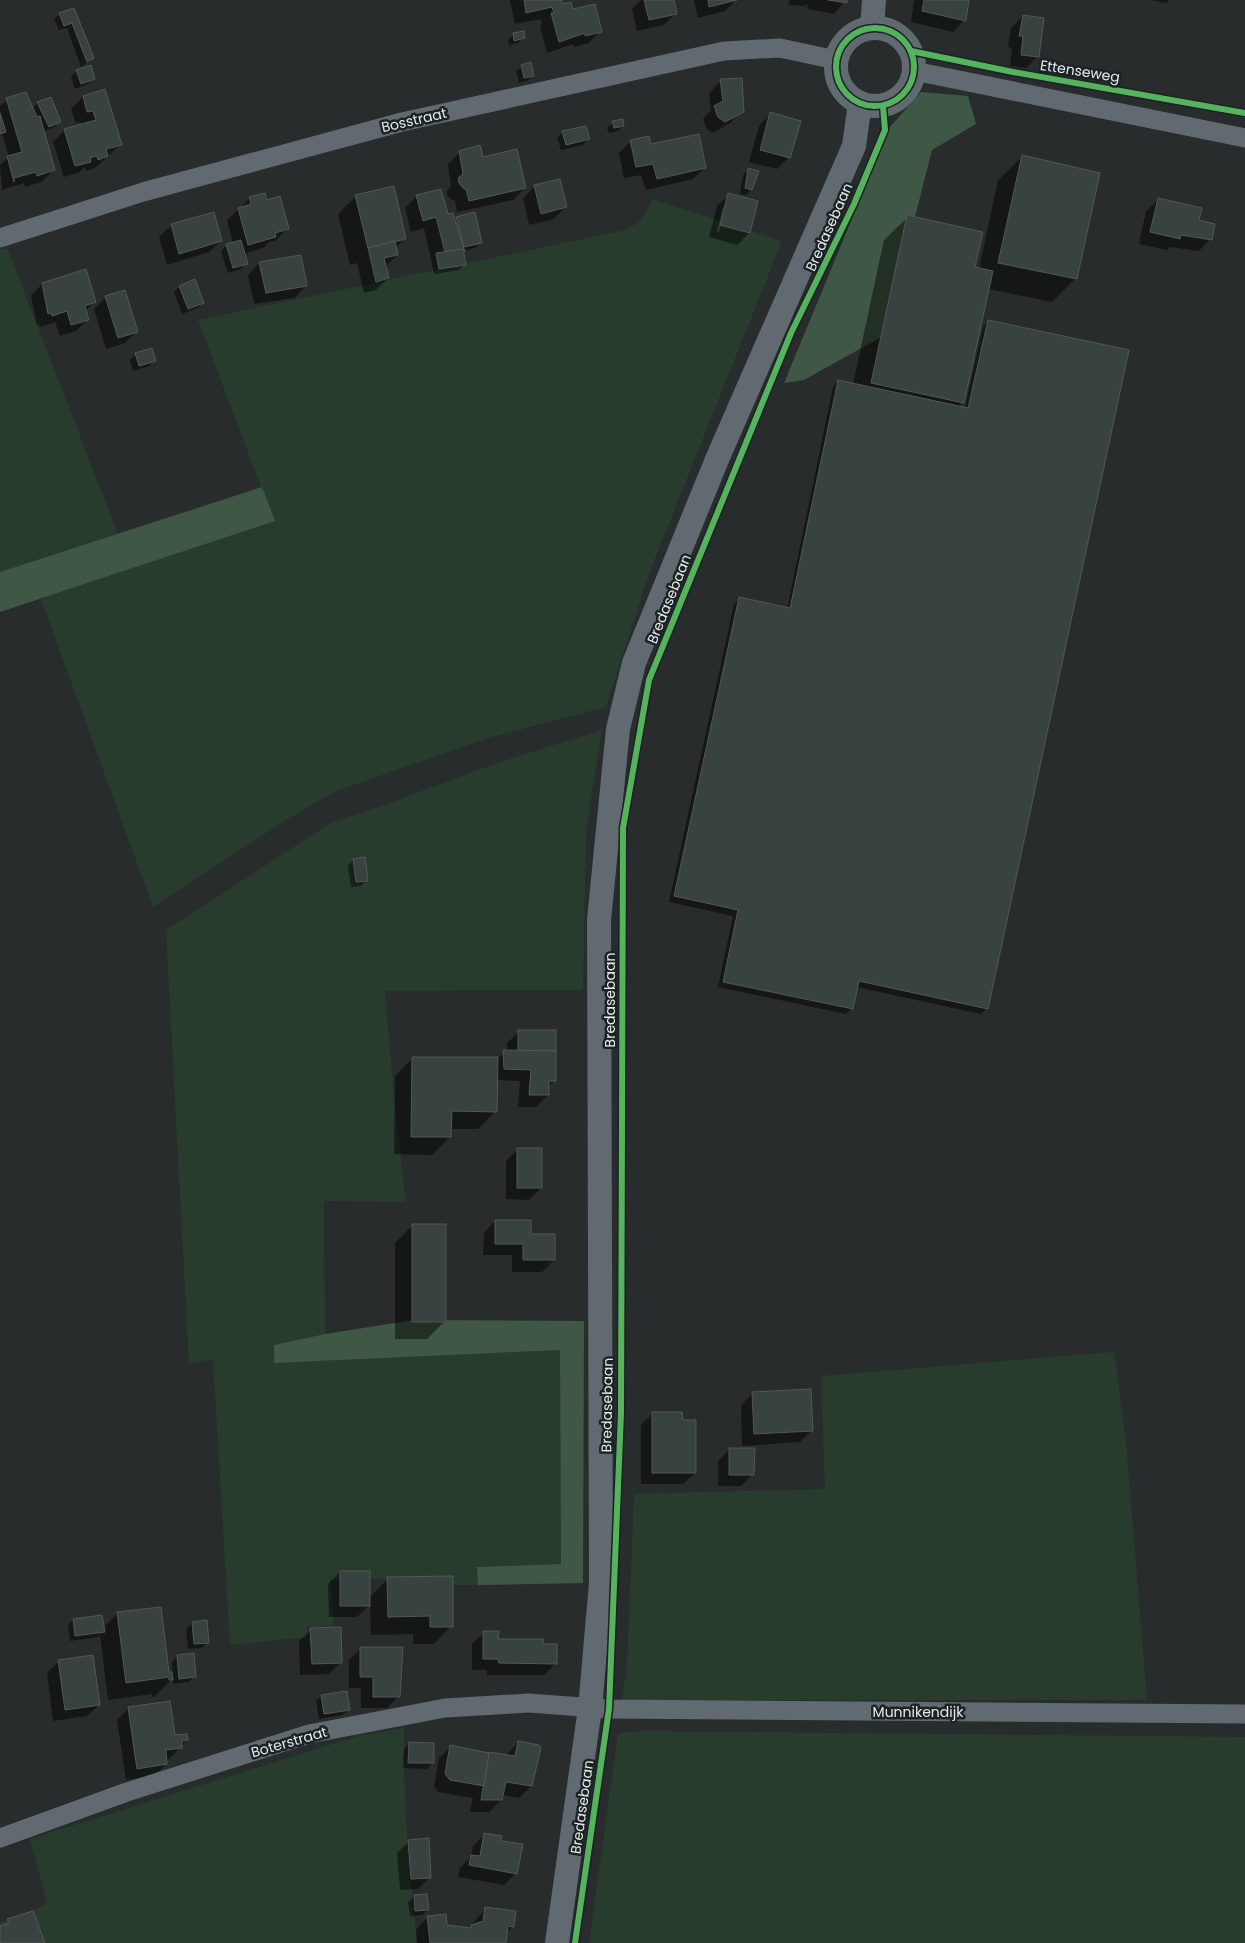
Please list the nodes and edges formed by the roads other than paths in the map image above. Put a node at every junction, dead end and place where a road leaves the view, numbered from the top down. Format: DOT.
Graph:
graph roads {
  1 [pos="874,0"];
  2 [pos="872,28"];
  3 [pos="836,60"];
  4 [pos="914,71"];
  5 [pos="860,103"];
  6 [pos="1245,138"];
  7 [pos="0,238"];
  8 [pos="590,1708"];
  9 [pos="1245,1714"];
  10 [pos="0,1838"];
  11 [pos="557,1943"];
  1 -- 2 [label="street"];
  2 -- 3 [label="street"];
  2 -- 4 [label="street"];
  3 -- 5 [label="street"];
  3 -- 7 [label="street, Bosstraat"];
  4 -- 5 [label="street"];
  4 -- 6 [label="street"];
  5 -- 8 [label="street, Bredasebaan"];
  8 -- 9 [label="street, Munnikendijk"];
  8 -- 10 [label="street, Boterstraat"];
  8 -- 11 [label="street, Bredasebaan"];
}
